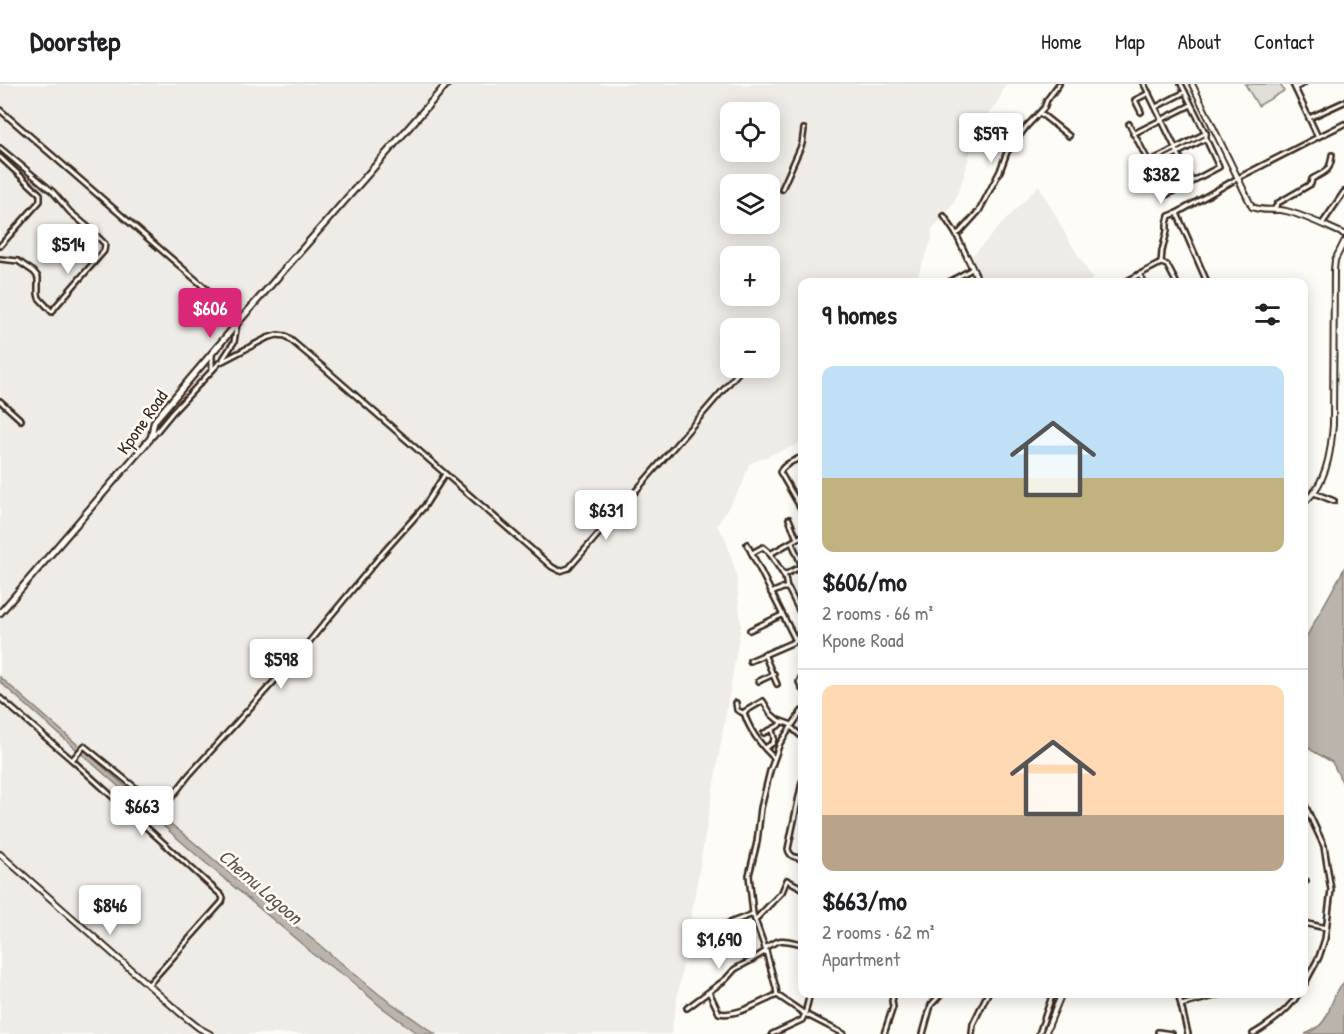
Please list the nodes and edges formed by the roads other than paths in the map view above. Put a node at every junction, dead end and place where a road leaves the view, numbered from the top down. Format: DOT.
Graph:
graph roads {
  1 [pos="447,84"];
  2 [pos="1052,84"];
  3 [pos="1144,84"];
  4 [pos="1181,84"];
  5 [pos="1192,84"];
  6 [pos="1303,84"];
  7 [pos="1058,86"];
  8 [pos="1294,86"];
  9 [pos="1185,92"];
  10 [pos="1149,93"];
  11 [pos="1344,102"];
  12 [pos="1192,105"];
  13 [pos="1156,107"];
  14 [pos="0,110"];
  15 [pos="1040,112"];
  16 [pos="1141,112"];
  17 [pos="1309,118"];
  18 [pos="1162,120"];
  19 [pos="1128,124"];
  20 [pos="1344,124"];
  21 [pos="804,129"];
  22 [pos="1215,131"];
  23 [pos="1133,134"];
  24 [pos="1069,136"];
  25 [pos="1206,136"];
  26 [pos="1318,137"];
  27 [pos="0,148"];
  28 [pos="1176,148"];
  29 [pos="1178,153"];
  30 [pos="1332,155"];
  31 [pos="0,157"];
  32 [pos="1148,162"];
  33 [pos="1150,167"];
  34 [pos="1238,178"];
  35 [pos="1192,182"];
  36 [pos="782,189"];
  37 [pos="1344,192"];
  38 [pos="1274,210"];
  39 [pos="1177,213"];
  40 [pos="944,216"];
  41 [pos="1322,224"];
  42 [pos="956,234"];
  43 [pos="1344,234"];
  44 [pos="1344,242"];
  45 [pos="0,246"];
  46 [pos="967,258"];
  47 [pos="0,259"];
  48 [pos="1161,263"];
  49 [pos="972,269"];
  50 [pos="1139,274"];
  51 [pos="956,278"];
  52 [pos="977,278"];
  53 [pos="1132,278"];
  54 [pos="1142,278"];
  55 [pos="1174,278"];
  56 [pos="1205,278"];
  57 [pos="241,319"];
  58 [pos="237,324"];
  59 [pos="212,354"];
  60 [pos="222,360"];
  61 [pos="212,370"];
  62 [pos="734,378"];
  63 [pos="0,401"];
  64 [pos="21,420"];
  65 [pos="152,437"];
  66 [pos="798,459"];
  67 [pos="445,474"];
  68 [pos="1314,493"];
  69 [pos="796,498"];
  70 [pos="1308,498"];
  71 [pos="1334,501"];
  72 [pos="798,502"];
  73 [pos="789,519"];
  74 [pos="797,539"];
  75 [pos="792,543"];
  76 [pos="747,544"];
  77 [pos="752,554"];
  78 [pos="770,554"];
  79 [pos="798,557"];
  80 [pos="798,568"];
  81 [pos="784,575"];
  82 [pos="786,588"];
  83 [pos="771,594"];
  84 [pos="798,608"];
  85 [pos="0,613"];
  86 [pos="782,615"];
  87 [pos="750,630"];
  88 [pos="798,639"];
  89 [pos="795,641"];
  90 [pos="764,654"];
  91 [pos="750,661"];
  92 [pos="774,675"];
  93 [pos="759,681"];
  94 [pos="777,684"];
  95 [pos="0,698"];
  96 [pos="736,703"];
  97 [pos="743,713"];
  98 [pos="798,716"];
  99 [pos="783,722"];
  100 [pos="791,726"];
  101 [pos="772,730"];
  102 [pos="798,733"];
  103 [pos="764,734"];
  104 [pos="765,748"];
  105 [pos="774,758"];
  106 [pos="72,760"];
  107 [pos="798,803"];
  108 [pos="797,808"];
  109 [pos="1308,811"];
  110 [pos="0,854"];
  111 [pos="798,858"];
  112 [pos="798,886"];
  113 [pos="753,914"];
  114 [pos="755,920"];
  115 [pos="1308,924"];
  116 [pos="1326,928"];
  117 [pos="703,933"];
  118 [pos="798,943"];
  119 [pos="766,949"];
  120 [pos="1308,977"];
  121 [pos="148,984"];
  122 [pos="709,991"];
  123 [pos="777,995"];
  124 [pos="809,998"];
  125 [pos="893,998"];
  126 [pos="937,998"];
  127 [pos="986,998"];
  128 [pos="1051,998"];
  129 [pos="1060,998"];
  130 [pos="1179,998"];
  131 [pos="1207,998"];
  132 [pos="1296,998"];
  133 [pos="1181,1005"];
  134 [pos="687,1008"];
  135 [pos="805,1014"];
  136 [pos="1158,1032"];
  137 [pos="210,1034"];
  138 [pos="772,1034"];
  139 [pos="844,1034"];
  140 [pos="884,1034"];
  141 [pos="923,1034"];
  142 [pos="972,1034"];
  143 [pos="1039,1034"];
  144 [pos="1046,1034"];
  145 [pos="1172,1034"];
  146 [pos="1188,1034"];
  147 [pos="1253,1034"];
  1 -- 57 [label="main road, Kpone Road"];
  2 -- 7 [label="street"];
  3 -- 10 [label="street"];
  4 -- 9 [label="street"];
  5 -- 22 [label="street"];
  6 -- 8 [label="street"];
  7 -- 15 [label="street"];
  8 -- 17 [label="street"];
  9 -- 12 [label="street"];
  9 -- 13 [label="street"];
  10 -- 13 [label="street"];
  10 -- 16 [label="street"];
  11 -- 17 [label="street"];
  12 -- 18 [label="street"];
  12 -- 25 [label="street"];
  13 -- 18 [label="street"];
  14 -- 57 [label="street"];
  15 -- 24 [label="street"];
  15 -- 42 [label="street"];
  17 -- 26 [label="street"];
  18 -- 23 [label="street"];
  18 -- 28 [label="street"];
  19 -- 23 [label="street"];
  20 -- 26 [label="street"];
  21 -- 36 [label="street"];
  22 -- 25 [label="street"];
  22 -- 34 [label="street"];
  23 -- 32 [label="street"];
  25 -- 28 [label="street"];
  25 -- 29 [label="street"];
  25 -- 35 [label="street"];
  26 -- 34 [label="street"];
  27 -- 47 [label="street"];
  28 -- 29 [label="street"];
  28 -- 32 [label="street"];
  29 -- 33 [label="street"];
  29 -- 35 [label="street"];
  30 -- 38 [label="street"];
  31 -- 45 [label="street"];
  32 -- 33 [label="street"];
  33 -- 35 [label="street"];
  34 -- 38 [label="street"];
  34 -- 39 [label="street"];
  37 -- 41 [label="street"];
  38 -- 41 [label="street"];
  39 -- 48 [label="street"];
  39 -- 56 [label="street"];
  40 -- 42 [label="street"];
  41 -- 43 [label="street"];
  42 -- 46 [label="street"];
  44 -- 68 [label="street"];
  46 -- 49 [label="street"];
  48 -- 50 [label="street"];
  48 -- 55 [label="street"];
  49 -- 51 [label="street"];
  49 -- 52 [label="street"];
  50 -- 53 [label="street"];
  50 -- 54 [label="street"];
  57 -- 58 [label="main road, Kpone Road"];
  58 -- 59 [label="main road, Kpone Road"];
  58 -- 60 [label="street"];
  59 -- 61 [label="street"];
  59 -- 65 [label="main road, Kpone Road"];
  60 -- 61 [label="street"];
  60 -- 67 [label="street"];
  61 -- 65 [label="street"];
  62 -- 67 [label="street"];
  63 -- 64 [label="street"];
  65 -- 85 [label="main road, Kpone Road"];
  66 -- 69 [label="street"];
  67 -- 106 [label="street"];
  68 -- 70 [label="street"];
  68 -- 71 [label="street"];
  69 -- 72 [label="street"];
  73 -- 74 [label="street"];
  74 -- 75 [label="street"];
  75 -- 78 [label="street"];
  75 -- 79 [label="street"];
  76 -- 77 [label="street"];
  77 -- 78 [label="street"];
  77 -- 83 [label="street"];
  78 -- 81 [label="street"];
  80 -- 81 [label="street"];
  81 -- 82 [label="street"];
  82 -- 83 [label="street"];
  82 -- 84 [label="street"];
  83 -- 86 [label="street"];
  86 -- 87 [label="street"];
  86 -- 89 [label="street"];
  88 -- 89 [label="street"];
  89 -- 90 [label="street"];
  90 -- 91 [label="street"];
  90 -- 92 [label="street"];
  92 -- 93 [label="street"];
  92 -- 94 [label="street"];
  95 -- 106 [label="street"];
  96 -- 97 [label="street"];
  97 -- 99 [label="street"];
  97 -- 104 [label="street"];
  98 -- 100 [label="street"];
  99 -- 100 [label="street"];
  99 -- 101 [label="street"];
  100 -- 102 [label="street"];
  100 -- 105 [label="street"];
  101 -- 103 [label="street"];
  101 -- 104 [label="street"];
  104 -- 105 [label="street"];
  105 -- 113 [label="street"];
  106 -- 121 [label="street"];
  107 -- 108 [label="street"];
  108 -- 111 [label="street"];
  109 -- 116 [label="street"];
  110 -- 121 [label="street"];
  112 -- 114 [label="street"];
  113 -- 114 [label="street"];
  113 -- 117 [label="street"];
  114 -- 119 [label="street"];
  115 -- 116 [label="street"];
  116 -- 120 [label="street"];
  118 -- 119 [label="street"];
  119 -- 122 [label="street"];
  119 -- 123 [label="street"];
  121 -- 137 [label="street"];
  122 -- 123 [label="street"];
  122 -- 134 [label="street"];
  123 -- 135 [label="street"];
  124 -- 135 [label="street"];
  125 -- 140 [label="street"];
  126 -- 141 [label="street"];
  127 -- 142 [label="street"];
  128 -- 143 [label="street"];
  129 -- 144 [label="street"];
  130 -- 133 [label="street"];
  131 -- 133 [label="street"];
  132 -- 147 [label="street"];
  133 -- 146 [label="street"];
  135 -- 138 [label="street"];
  135 -- 139 [label="street"];
  136 -- 145 [label="street"];
}
